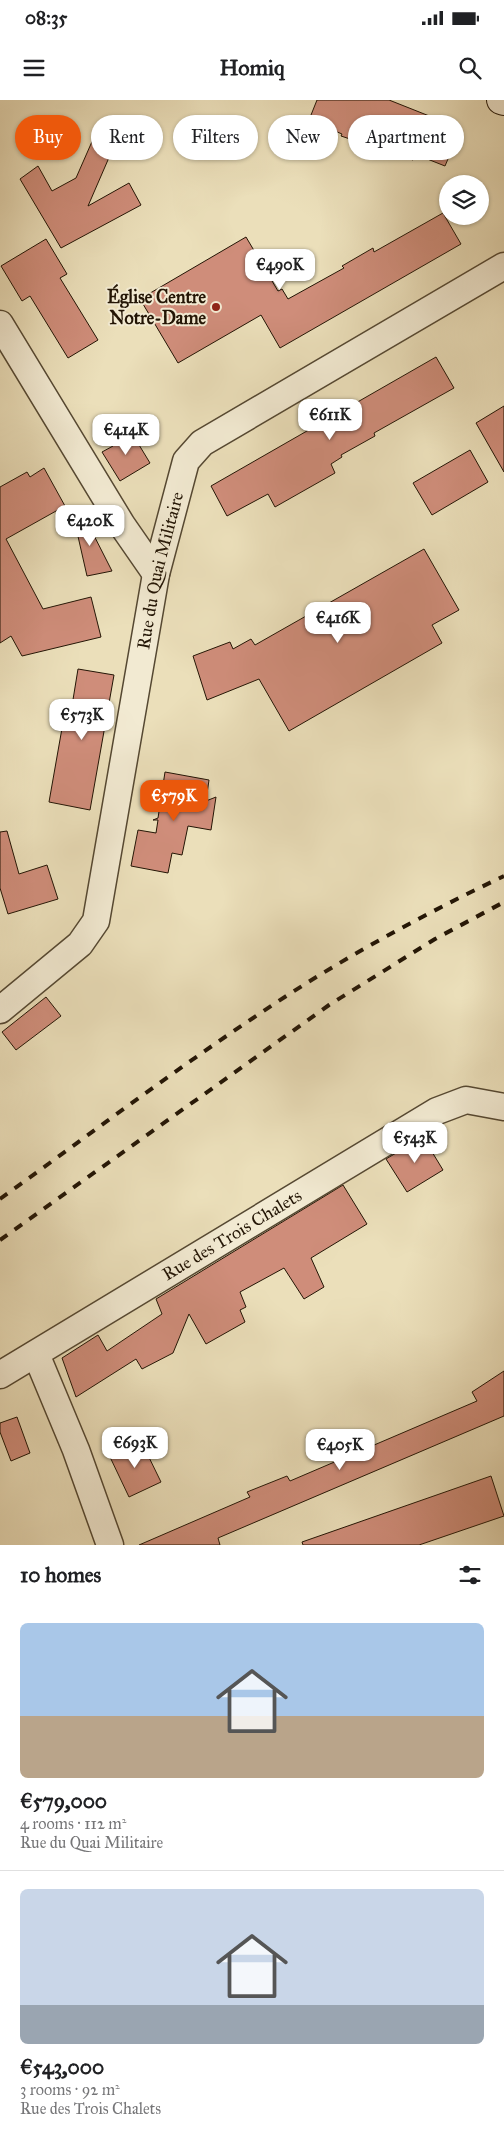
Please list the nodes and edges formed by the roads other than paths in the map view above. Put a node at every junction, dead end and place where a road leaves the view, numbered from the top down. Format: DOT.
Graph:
graph roads {
  1 [pos="504,266"];
  2 [pos="0,324"];
  3 [pos="156,574"];
  4 [pos="0,1010"];
  5 [pos="504,1107"];
  6 [pos="36,1354"];
  7 [pos="0,1375"];
  8 [pos="110,1545"];
  1 -- 3 [label="street, Rue du Quai Militaire"];
  2 -- 3 [label="street"];
  3 -- 4 [label="street, Rue du Quai Militaire"];
  5 -- 6 [label="street, Rue des Trois Chalets"];
  6 -- 7 [label="street, Rue des Trois Chalets"];
  6 -- 8 [label="street"];
}
